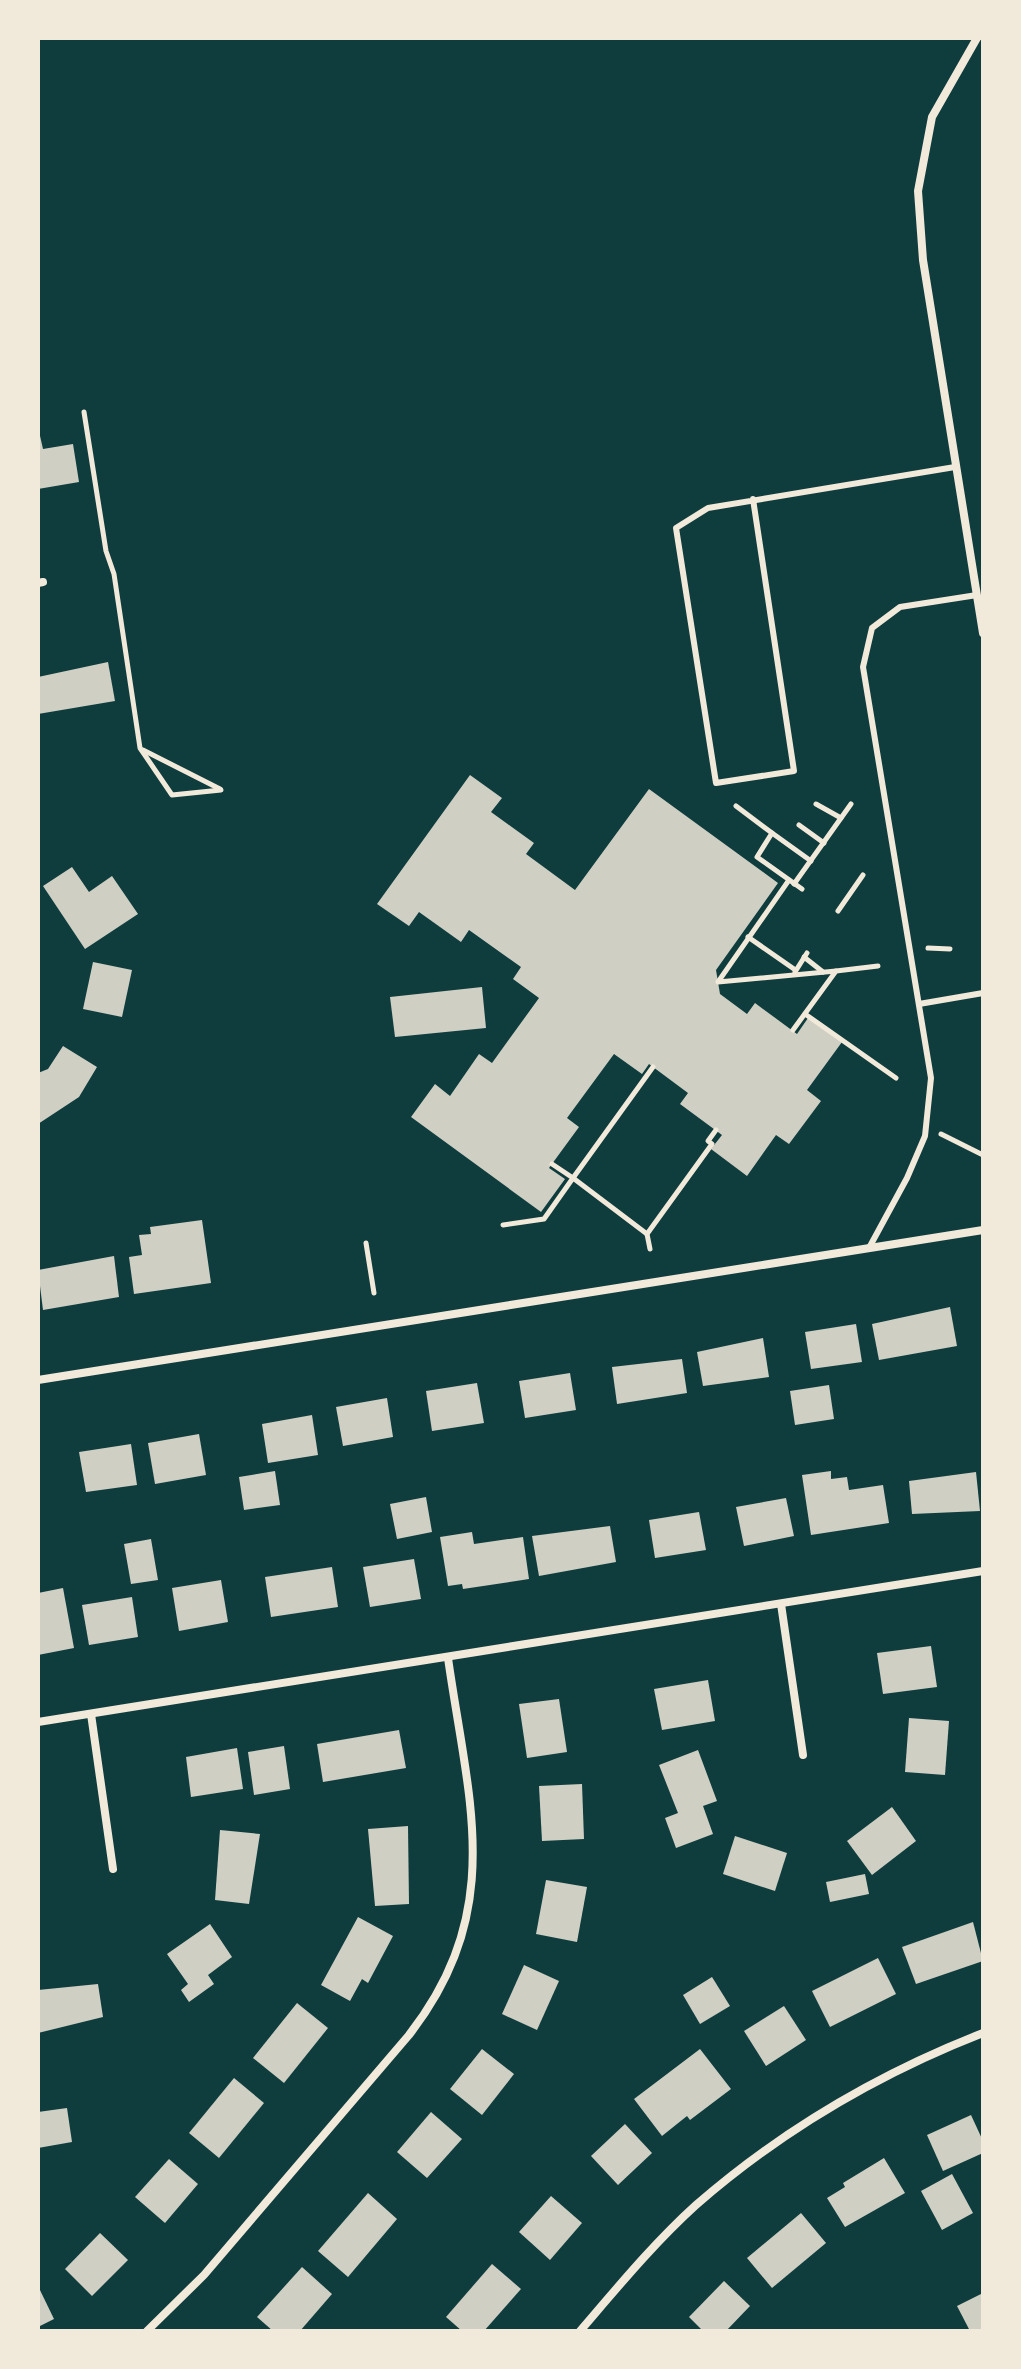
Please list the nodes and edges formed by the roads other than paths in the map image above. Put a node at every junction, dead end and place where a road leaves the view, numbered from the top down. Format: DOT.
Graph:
graph roads {
  1 [pos="977,38"];
  2 [pos="955,467"];
  3 [pos="753,499"];
  4 [pos="977,595"];
  5 [pos="983,633"];
  6 [pos="983,993"];
  7 [pos="919,1004"];
  8 [pos="983,1230"];
  9 [pos="869,1248"];
  10 [pos="38,1380"];
  11 [pos="983,1571"];
  12 [pos="781,1604"];
  13 [pos="448,1658"];
  14 [pos="91,1714"];
  15 [pos="38,1722"];
  16 [pos="803,1755"];
  17 [pos="113,1869"];
  18 [pos="983,2033"];
  19 [pos="147,2331"];
  20 [pos="580,2331"];
  1 -- 2 [label="street"];
  2 -- 3 [label="lane"];
  2 -- 4 [label="street"];
  3 -- 3 [label="lane"];
  4 -- 5 [label="street"];
  4 -- 7 [label="lane"];
  6 -- 7 [label="lane"];
  7 -- 9 [label="lane"];
  8 -- 9 [label="street"];
  9 -- 10 [label="street"];
  11 -- 12 [label="street"];
  12 -- 13 [label="street"];
  12 -- 16 [label="street"];
  13 -- 14 [label="street"];
  13 -- 19 [label="street"];
  14 -- 15 [label="street"];
  14 -- 17 [label="street"];
  18 -- 20 [label="street"];
}
